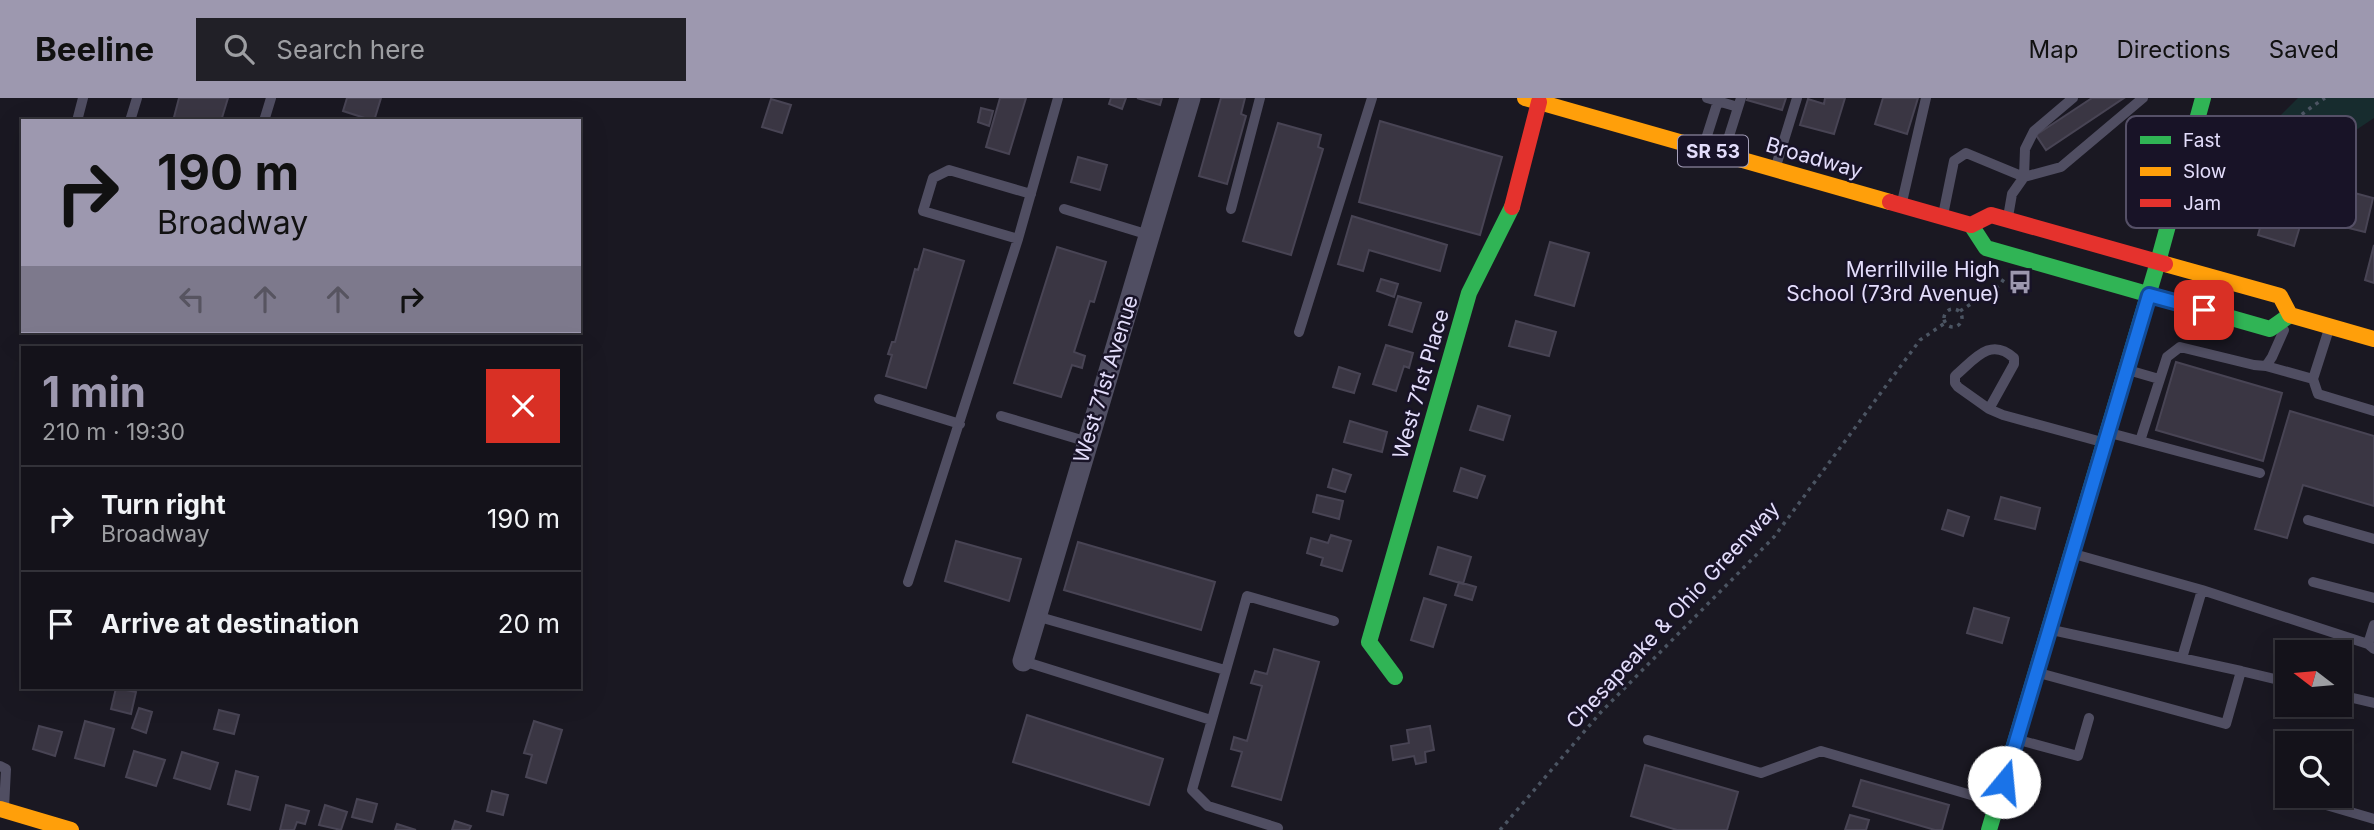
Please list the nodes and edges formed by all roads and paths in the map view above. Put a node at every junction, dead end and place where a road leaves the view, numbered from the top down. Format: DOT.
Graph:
graph roads {
  1 [pos="83,98"];
  2 [pos="136,98"];
  3 [pos="271,98"];
  4 [pos="1058,98"];
  5 [pos="1190,98"];
  6 [pos="1260,98"];
  7 [pos="1372,98"];
  8 [pos="1797,98"];
  9 [pos="1926,98"];
  10 [pos="2073,98"];
  11 [pos="2143,98"];
  12 [pos="2201,98"];
  13 [pos="2325,98"];
  14 [pos="1532,100"];
  15 [pos="1713,100"];
  16 [pos="1739,102"];
  17 [pos="2196,116"];
  18 [pos="2301,116"];
  19 [pos="78,119"];
  20 [pos="131,119"];
  21 [pos="265,119"];
  22 [pos="1703,149"];
  23 [pos="1723,154"];
  24 [pos="1776,169"];
  25 [pos="2024,177"];
  26 [pos="1031,194"];
  27 [pos="1901,205"];
  28 [pos="1064,209"];
  29 [pos="1231,209"];
  30 [pos="1942,216"];
  31 [pos="2007,218"];
  32 [pos="1971,225"];
  33 [pos="2167,228"];
  34 [pos="1149,235"];
  35 [pos="1018,239"];
  36 [pos="2017,257"];
  37 [pos="2158,262"];
  38 [pos="2149,295"];
  39 [pos="1960,312"];
  40 [pos="2290,315"];
  41 [pos="1945,323"];
  42 [pos="2330,326"];
  43 [pos="1299,332"];
  44 [pos="2374,339"];
  45 [pos="2266,366"];
  46 [pos="2127,370"];
  47 [pos="2159,379"];
  48 [pos="2313,379"];
  49 [pos="879,399"];
  50 [pos="1989,409"];
  51 [pos="2374,411"];
  52 [pos="1001,416"];
  53 [pos="960,424"];
  54 [pos="2106,437"];
  55 [pos="2140,441"];
  56 [pos="1088,442"];
  57 [pos="2260,473"];
  58 [pos="2308,520"];
  59 [pos="2374,539"];
  60 [pos="2072,554"];
  61 [pos="908,582"];
  62 [pos="2313,582"];
  63 [pos="2202,590"];
  64 [pos="2374,598"];
  65 [pos="1036,616"];
  66 [pos="1335,621"];
  67 [pos="2374,625"];
  68 [pos="2049,629"];
  69 [pos="2371,647"];
  70 [pos="2182,658"];
  71 [pos="1024,661"];
  72 [pos="1225,670"];
  73 [pos="2241,671"];
  74 [pos="2036,672"];
  75 [pos="1395,677"];
  76 [pos="2275,679"];
  77 [pos="2352,696"];
  78 [pos="2373,699"];
  79 [pos="2089,718"];
  80 [pos="1211,720"];
  81 [pos="2016,739"];
  82 [pos="1648,740"];
  83 [pos="0,766"];
  84 [pos="1997,803"];
  85 [pos="2336,808"];
  86 [pos="2,810"];
  87 [pos="2374,819"];
  88 [pos="1278,828"];
  89 [pos="71,830"];
  90 [pos="1500,830"];
  91 [pos="1989,830"];
  1 -- 19 [label="lane"];
  2 -- 20 [label="lane"];
  3 -- 21 [label="lane"];
  4 -- 26 [label="lane"];
  5 -- 34 [label="street, West 71st Avenue"];
  6 -- 29 [label="lane"];
  7 -- 43 [label="lane"];
  8 -- 24 [label="lane"];
  9 -- 27 [label="lane"];
  10 -- 25 [label="lane"];
  11 -- 25 [label="lane"];
  12 -- 17 [label="main road"];
  13 -- 18 [label="path"];
  14 -- 22 [label="main road, Broadway / SR 53"];
  14 -- 75 [label="main road, West 71st Place"];
  15 -- 16 [label="lane"];
  15 -- 22 [label="lane"];
  16 -- 23 [label="lane"];
  22 -- 23 [label="main road, Broadway / SR 53"];
  23 -- 24 [label="main road, Broadway / SR 53"];
  24 -- 27 [label="main road, Broadway / SR 53"];
  25 -- 30 [label="lane"];
  25 -- 31 [label="lane"];
  26 -- 35 [label="lane"];
  26 -- 35 [label="lane"];
  27 -- 30 [label="main road, Broadway / SR 53"];
  28 -- 34 [label="lane"];
  30 -- 32 [label="main road, Broadway / SR 53"];
  31 -- 32 [label="main road"];
  31 -- 37 [label="main road"];
  32 -- 36 [label="main road"];
  33 -- 37 [label="main road"];
  34 -- 56 [label="street, West 71st Avenue"];
  35 -- 53 [label="lane"];
  36 -- 38 [label="main road"];
  36 -- 39 [label="path, Chesapeake & Ohio Greenway"];
  37 -- 38 [label="main road"];
  37 -- 40 [label="main road"];
  38 -- 40 [label="main road"];
  38 -- 46 [label="main road"];
  39 -- 41 [label="path, Chesapeake & Ohio Greenway"];
  39 -- 41 [label="path, Chesapeake & Ohio Greenway"];
  40 -- 42 [label="main road"];
  40 -- 45 [label="lane"];
  41 -- 90 [label="path, Chesapeake & Ohio Greenway"];
  42 -- 44 [label="main road"];
  42 -- 48 [label="lane"];
  45 -- 47 [label="lane"];
  45 -- 48 [label="lane"];
  46 -- 47 [label="lane"];
  46 -- 54 [label="main road"];
  47 -- 55 [label="lane"];
  48 -- 51 [label="lane"];
  49 -- 53 [label="lane"];
  50 -- 50 [label="lane"];
  50 -- 54 [label="lane"];
  52 -- 56 [label="lane"];
  53 -- 61 [label="lane"];
  54 -- 55 [label="lane"];
  54 -- 60 [label="main road"];
  55 -- 57 [label="lane"];
  56 -- 65 [label="street, West 71st Avenue"];
  58 -- 59 [label="lane"];
  60 -- 63 [label="lane"];
  60 -- 68 [label="main road"];
  62 -- 64 [label="lane"];
  63 -- 69 [label="lane"];
  63 -- 70 [label="lane"];
  65 -- 71 [label="street, West 71st Avenue"];
  65 -- 72 [label="lane"];
  66 -- 72 [label="lane"];
  67 -- 69 [label="lane"];
  68 -- 70 [label="lane"];
  68 -- 74 [label="main road"];
  70 -- 73 [label="lane"];
  71 -- 80 [label="lane"];
  72 -- 80 [label="lane"];
  73 -- 74 [label="lane"];
  73 -- 76 [label="lane"];
  74 -- 81 [label="main road"];
  77 -- 78 [label="lane"];
  79 -- 81 [label="lane"];
  80 -- 88 [label="lane"];
  81 -- 84 [label="main road"];
  82 -- 84 [label="lane"];
  83 -- 86 [label="lane"];
  84 -- 91 [label="main road"];
  85 -- 87 [label="lane"];
  86 -- 89 [label="main road"];
}
